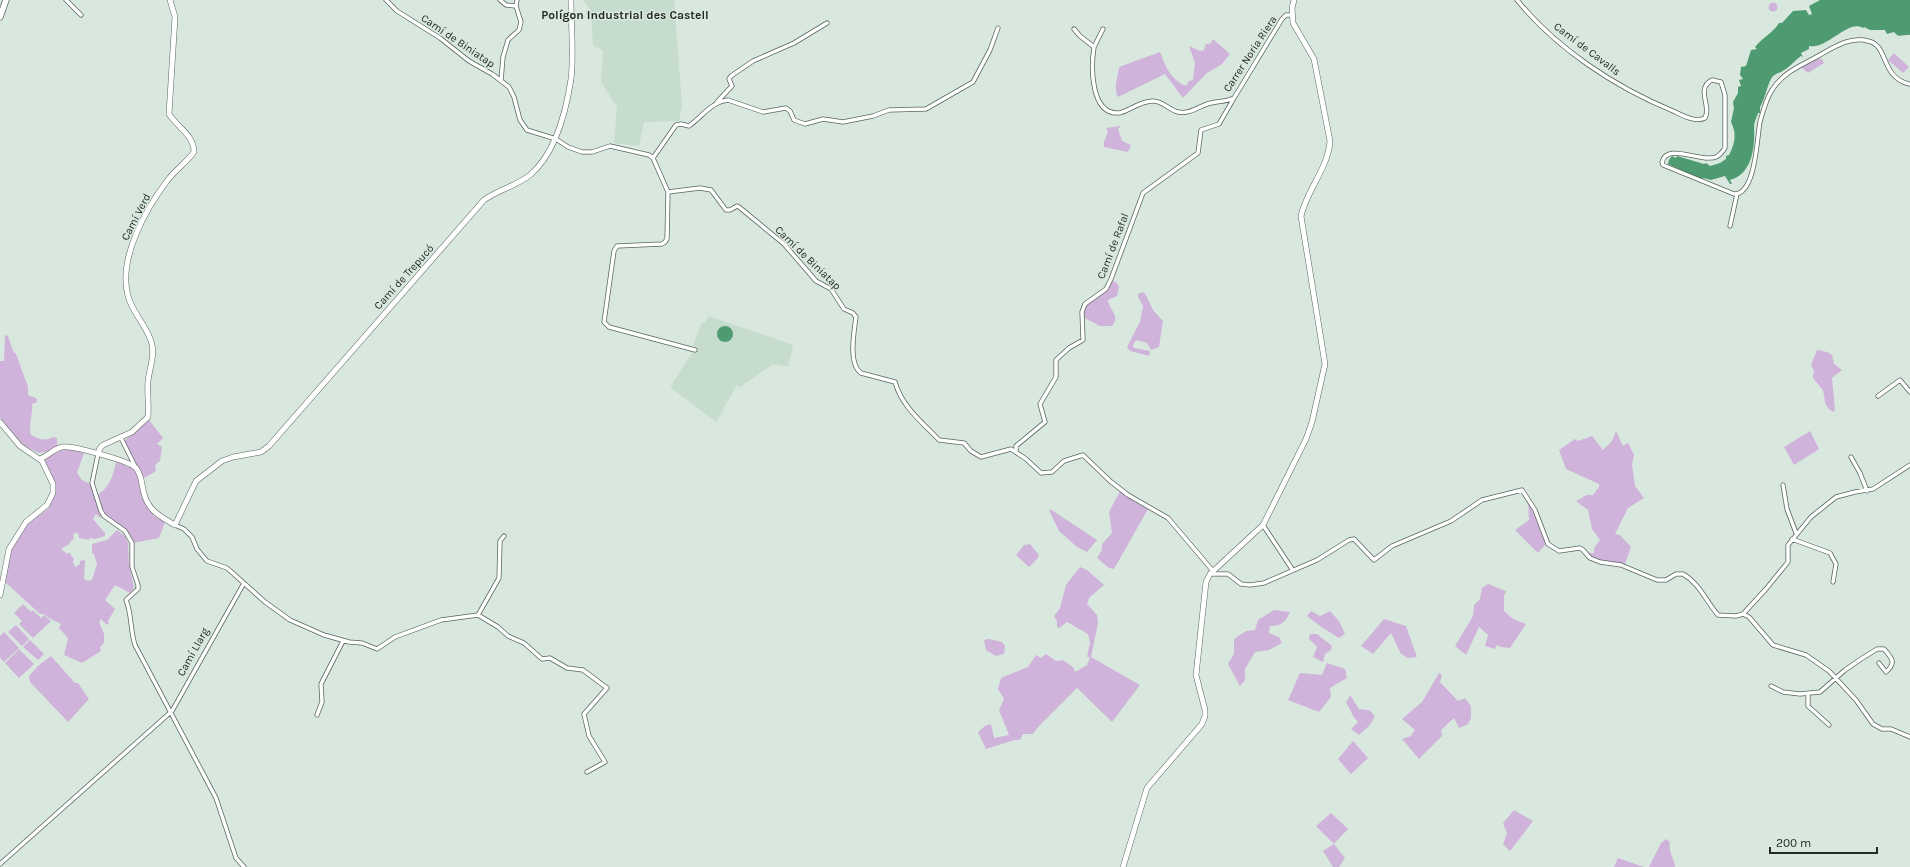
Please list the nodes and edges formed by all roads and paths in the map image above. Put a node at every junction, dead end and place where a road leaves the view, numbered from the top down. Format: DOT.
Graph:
graph roads {
  1 [pos="6,0"];
  2 [pos="66,0"];
  3 [pos="170,0"];
  4 [pos="386,0"];
  5 [pos="500,0"];
  6 [pos="517,0"];
  7 [pos="571,0"];
  8 [pos="1294,0"];
  9 [pos="1517,0"];
  10 [pos="516,6"];
  11 [pos="81,15"];
  12 [pos="1291,15"];
  13 [pos="0,17"];
  14 [pos="827,23"];
  15 [pos="998,28"];
  16 [pos="1074,29"];
  17 [pos="1103,29"];
  18 [pos="1094,47"];
  19 [pos="501,81"];
  20 [pos="1909,84"];
  21 [pos="1234,98"];
  22 [pos="717,102"];
  23 [pos="556,139"];
  24 [pos="653,158"];
  25 [pos="668,192"];
  26 [pos="1737,194"];
  27 [pos="1730,226"];
  28 [pos="695,350"];
  29 [pos="1910,392"];
  30 [pos="1878,396"];
  31 [pos="0,422"];
  32 [pos="121,438"];
  33 [pos="1016,451"];
  34 [pos="98,454"];
  35 [pos="1851,457"];
  36 [pos="40,459"];
  37 [pos="1910,465"];
  38 [pos="135,466"];
  39 [pos="1783,485"];
  40 [pos="1867,491"];
  41 [pos="175,525"];
  42 [pos="1263,525"];
  43 [pos="1796,533"];
  44 [pos="504,536"];
  45 [pos="1792,539"];
  46 [pos="1292,569"];
  47 [pos="1211,573"];
  48 [pos="1833,582"];
  49 [pos="244,583"];
  50 [pos="0,595"];
  51 [pos="1743,614"];
  52 [pos="478,615"];
  53 [pos="343,641"];
  54 [pos="1879,663"];
  55 [pos="1836,678"];
  56 [pos="1771,686"];
  57 [pos="1808,695"];
  58 [pos="172,711"];
  59 [pos="317,715"];
  60 [pos="1829,725"];
  61 [pos="1910,737"];
  62 [pos="587,772"];
  63 [pos="0,864"];
  64 [pos="244,867"];
  65 [pos="1123,867"];
  1 -- 13 [label="main road"];
  2 -- 11 [label="street"];
  3 -- 32 [label="street, Camí Verd"];
  4 -- 19 [label="street, Camí de Biniatap"];
  5 -- 10 [label="street"];
  6 -- 10 [label="street"];
  7 -- 23 [label="street, Camí de Trepucó"];
  8 -- 12 [label="street"];
  9 -- 26 [label="street, Camí de Cavalls"];
  10 -- 19 [label="street"];
  12 -- 21 [label="street, Carrer Noria Riera"];
  12 -- 42 [label="street"];
  14 -- 22 [label="street"];
  15 -- 22 [label="street"];
  16 -- 18 [label="street"];
  17 -- 18 [label="street, Carrer Noria Riera"];
  18 -- 21 [label="street, Carrer Noria Riera"];
  19 -- 23 [label="street, Camí de Biniatap"];
  20 -- 26 [label="street"];
  21 -- 33 [label="street, Camí de Rafal"];
  22 -- 24 [label="street"];
  23 -- 24 [label="street, Camí de Biniatap"];
  23 -- 41 [label="street, Camí de Trepucó"];
  24 -- 25 [label="street"];
  25 -- 28 [label="street"];
  25 -- 33 [label="street, Camí de Biniatap"];
  26 -- 27 [label="street"];
  29 -- 30 [label="street"];
  31 -- 36 [label="street"];
  32 -- 34 [label="street, Camí Verd"];
  32 -- 38 [label="street"];
  33 -- 47 [label="street"];
  34 -- 36 [label="street"];
  34 -- 38 [label="street"];
  34 -- 58 [label="street"];
  35 -- 40 [label="street"];
  36 -- 50 [label="street"];
  37 -- 40 [label="street"];
  38 -- 41 [label="street"];
  39 -- 43 [label="street"];
  40 -- 43 [label="street"];
  41 -- 49 [label="street"];
  42 -- 46 [label="street"];
  42 -- 47 [label="street"];
  43 -- 45 [label="street"];
  44 -- 52 [label="street"];
  45 -- 48 [label="street"];
  45 -- 51 [label="street"];
  46 -- 47 [label="street"];
  46 -- 51 [label="street"];
  47 -- 65 [label="street"];
  49 -- 53 [label="street"];
  49 -- 58 [label="street, Camí Llarg"];
  51 -- 55 [label="street"];
  52 -- 53 [label="street"];
  52 -- 62 [label="street"];
  53 -- 59 [label="street"];
  54 -- 55 [label="street"];
  55 -- 57 [label="street"];
  55 -- 61 [label="street"];
  56 -- 57 [label="street"];
  57 -- 60 [label="street"];
  58 -- 63 [label="street, Camí Llarg"];
  58 -- 64 [label="street"];
}
